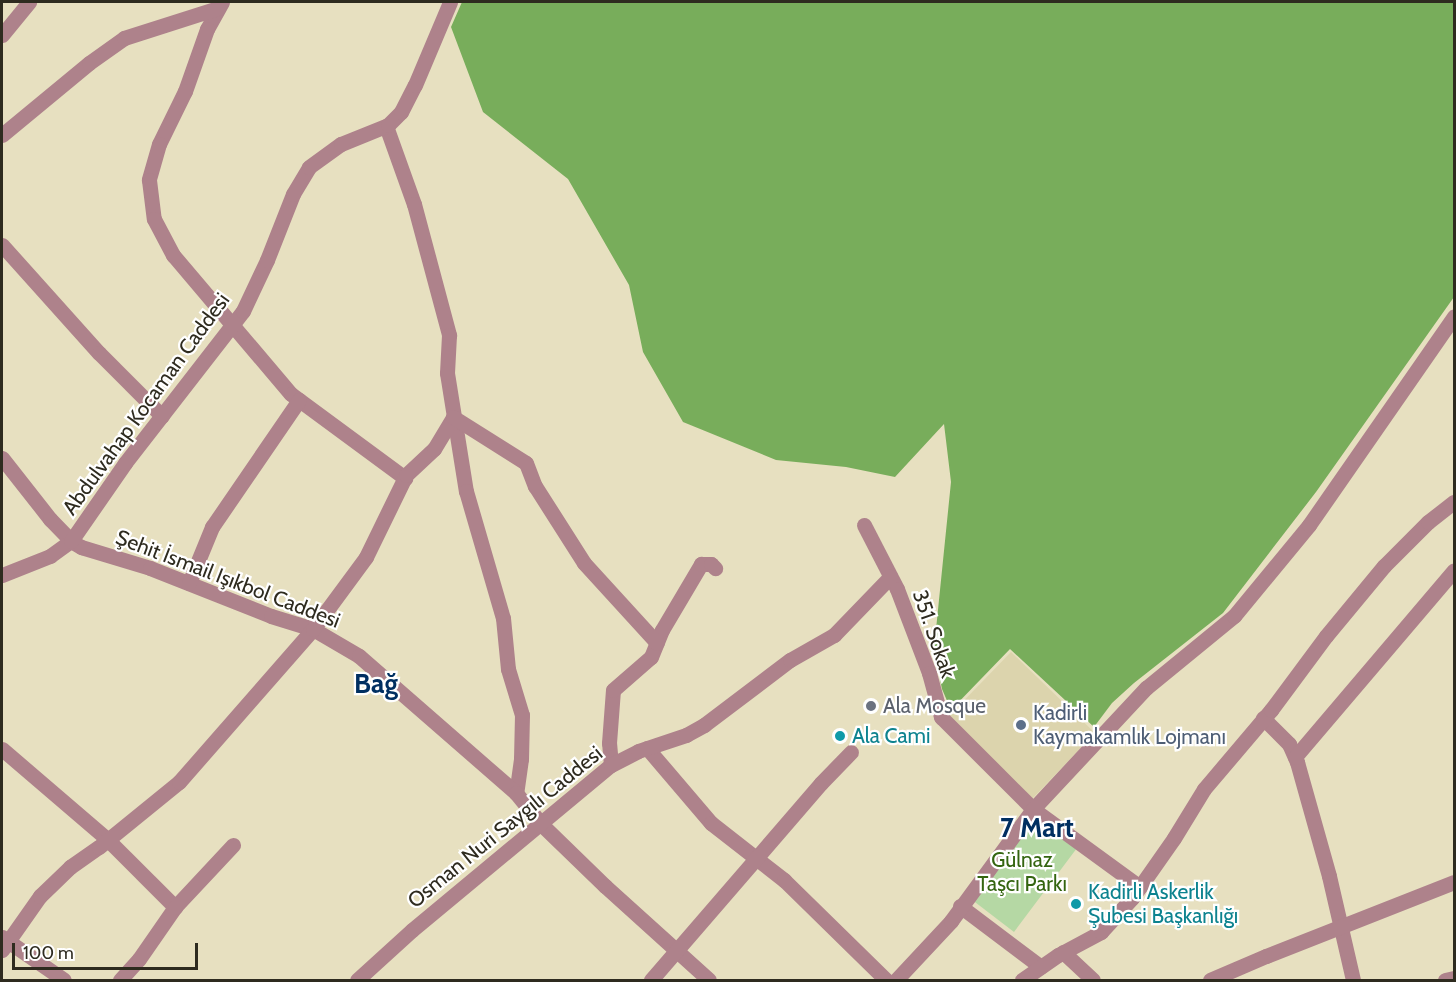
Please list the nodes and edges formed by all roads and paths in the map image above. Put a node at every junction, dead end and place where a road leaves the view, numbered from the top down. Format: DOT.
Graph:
graph roads {
  1 [pos="29,2"];
  2 [pos="450,2"];
  3 [pos="217,4"];
  4 [pos="2,35"];
  5 [pos="386,126"];
  6 [pos="2,135"];
  7 [pos="2,244"];
  8 [pos="1455,316"];
  9 [pos="233,326"];
  10 [pos="300,400"];
  11 [pos="162,416"];
  12 [pos="453,417"];
  13 [pos="2,458"];
  14 [pos="405,478"];
  15 [pos="1455,502"];
  16 [pos="864,525"];
  17 [pos="71,541"];
  18 [pos="715,568"];
  19 [pos="1455,570"];
  20 [pos="2,575"];
  21 [pos="890,577"];
  22 [pos="189,584"];
  23 [pos="313,630"];
  24 [pos="657,643"];
  25 [pos="1263,718"];
  26 [pos="647,748"];
  27 [pos="2,749"];
  28 [pos="851,752"];
  29 [pos="1295,757"];
  30 [pos="611,765"];
  31 [pos="516,793"];
  32 [pos="1033,809"];
  33 [pos="540,823"];
  34 [pos="108,840"];
  35 [pos="233,845"];
  36 [pos="755,858"];
  37 [pos="1455,882"];
  38 [pos="1140,888"];
  39 [pos="960,906"];
  40 [pos="175,907"];
  41 [pos="1341,928"];
  42 [pos="4,943"];
  43 [pos="676,950"];
  44 [pos="1063,952"];
  45 [pos="1041,967"];
  46 [pos="1455,978"];
  47 [pos="64,981"];
  48 [pos="120,981"];
  49 [pos="357,981"];
  50 [pos="651,981"];
  51 [pos="709,981"];
  52 [pos="886,981"];
  53 [pos="896,981"];
  54 [pos="1022,981"];
  55 [pos="1093,981"];
  56 [pos="1210,981"];
  57 [pos="1353,981"];
  58 [pos="1445,981"];
  1 -- 4 [label="street"];
  2 -- 5 [label="street, Abdulvahap Kocaman Caddesi"];
  3 -- 6 [label="street"];
  3 -- 9 [label="street"];
  5 -- 9 [label="street, Abdulvahap Kocaman Caddesi"];
  5 -- 12 [label="street"];
  7 -- 11 [label="street"];
  8 -- 32 [label="street"];
  9 -- 10 [label="street"];
  9 -- 11 [label="street, Abdulvahap Kocaman Caddesi"];
  10 -- 14 [label="street"];
  10 -- 22 [label="street"];
  11 -- 17 [label="street, Abdulvahap Kocaman Caddesi"];
  12 -- 14 [label="street"];
  12 -- 24 [label="street"];
  12 -- 31 [label="street"];
  13 -- 17 [label="street"];
  14 -- 23 [label="street"];
  15 -- 25 [label="street"];
  16 -- 21 [label="street, 351. Sokak"];
  17 -- 20 [label="street, Abdulvahap Kocaman Caddesi"];
  17 -- 22 [label="street, Şehit İsmail Işıkbol Caddesi"];
  18 -- 24 [label="street"];
  19 -- 29 [label="street"];
  21 -- 26 [label="street, Osman Nuri Saygılı Caddesi"];
  21 -- 32 [label="street, 351. Sokak"];
  22 -- 23 [label="street, Şehit İsmail Işıkbol Caddesi"];
  23 -- 31 [label="street, Şehit İsmail Işıkbol Caddesi"];
  23 -- 34 [label="street"];
  24 -- 30 [label="street"];
  25 -- 29 [label="street"];
  25 -- 38 [label="street"];
  26 -- 30 [label="street, Osman Nuri Saygılı Caddesi"];
  26 -- 36 [label="street"];
  27 -- 34 [label="street"];
  28 -- 36 [label="street"];
  29 -- 41 [label="street"];
  30 -- 33 [label="street, Osman Nuri Saygılı Caddesi"];
  31 -- 33 [label="street, Şehit İsmail Işıkbol Caddesi"];
  32 -- 38 [label="street, 351. Sokak"];
  32 -- 39 [label="street"];
  33 -- 43 [label="street, Şehit İsmail Işıkbol Caddesi"];
  33 -- 49 [label="street, Osman Nuri Saygılı Caddesi"];
  34 -- 40 [label="street"];
  34 -- 42 [label="street"];
  35 -- 40 [label="street"];
  36 -- 43 [label="street"];
  36 -- 52 [label="street"];
  37 -- 41 [label="street"];
  38 -- 44 [label="street"];
  39 -- 45 [label="street"];
  39 -- 53 [label="street"];
  40 -- 48 [label="street"];
  41 -- 56 [label="street"];
  41 -- 57 [label="street"];
  42 -- 47 [label="street"];
  43 -- 50 [label="street"];
  43 -- 51 [label="street, Şehit İsmail Işıkbol Caddesi"];
  44 -- 45 [label="street"];
  44 -- 55 [label="street"];
  45 -- 54 [label="street"];
  46 -- 58 [label="street"];
}
